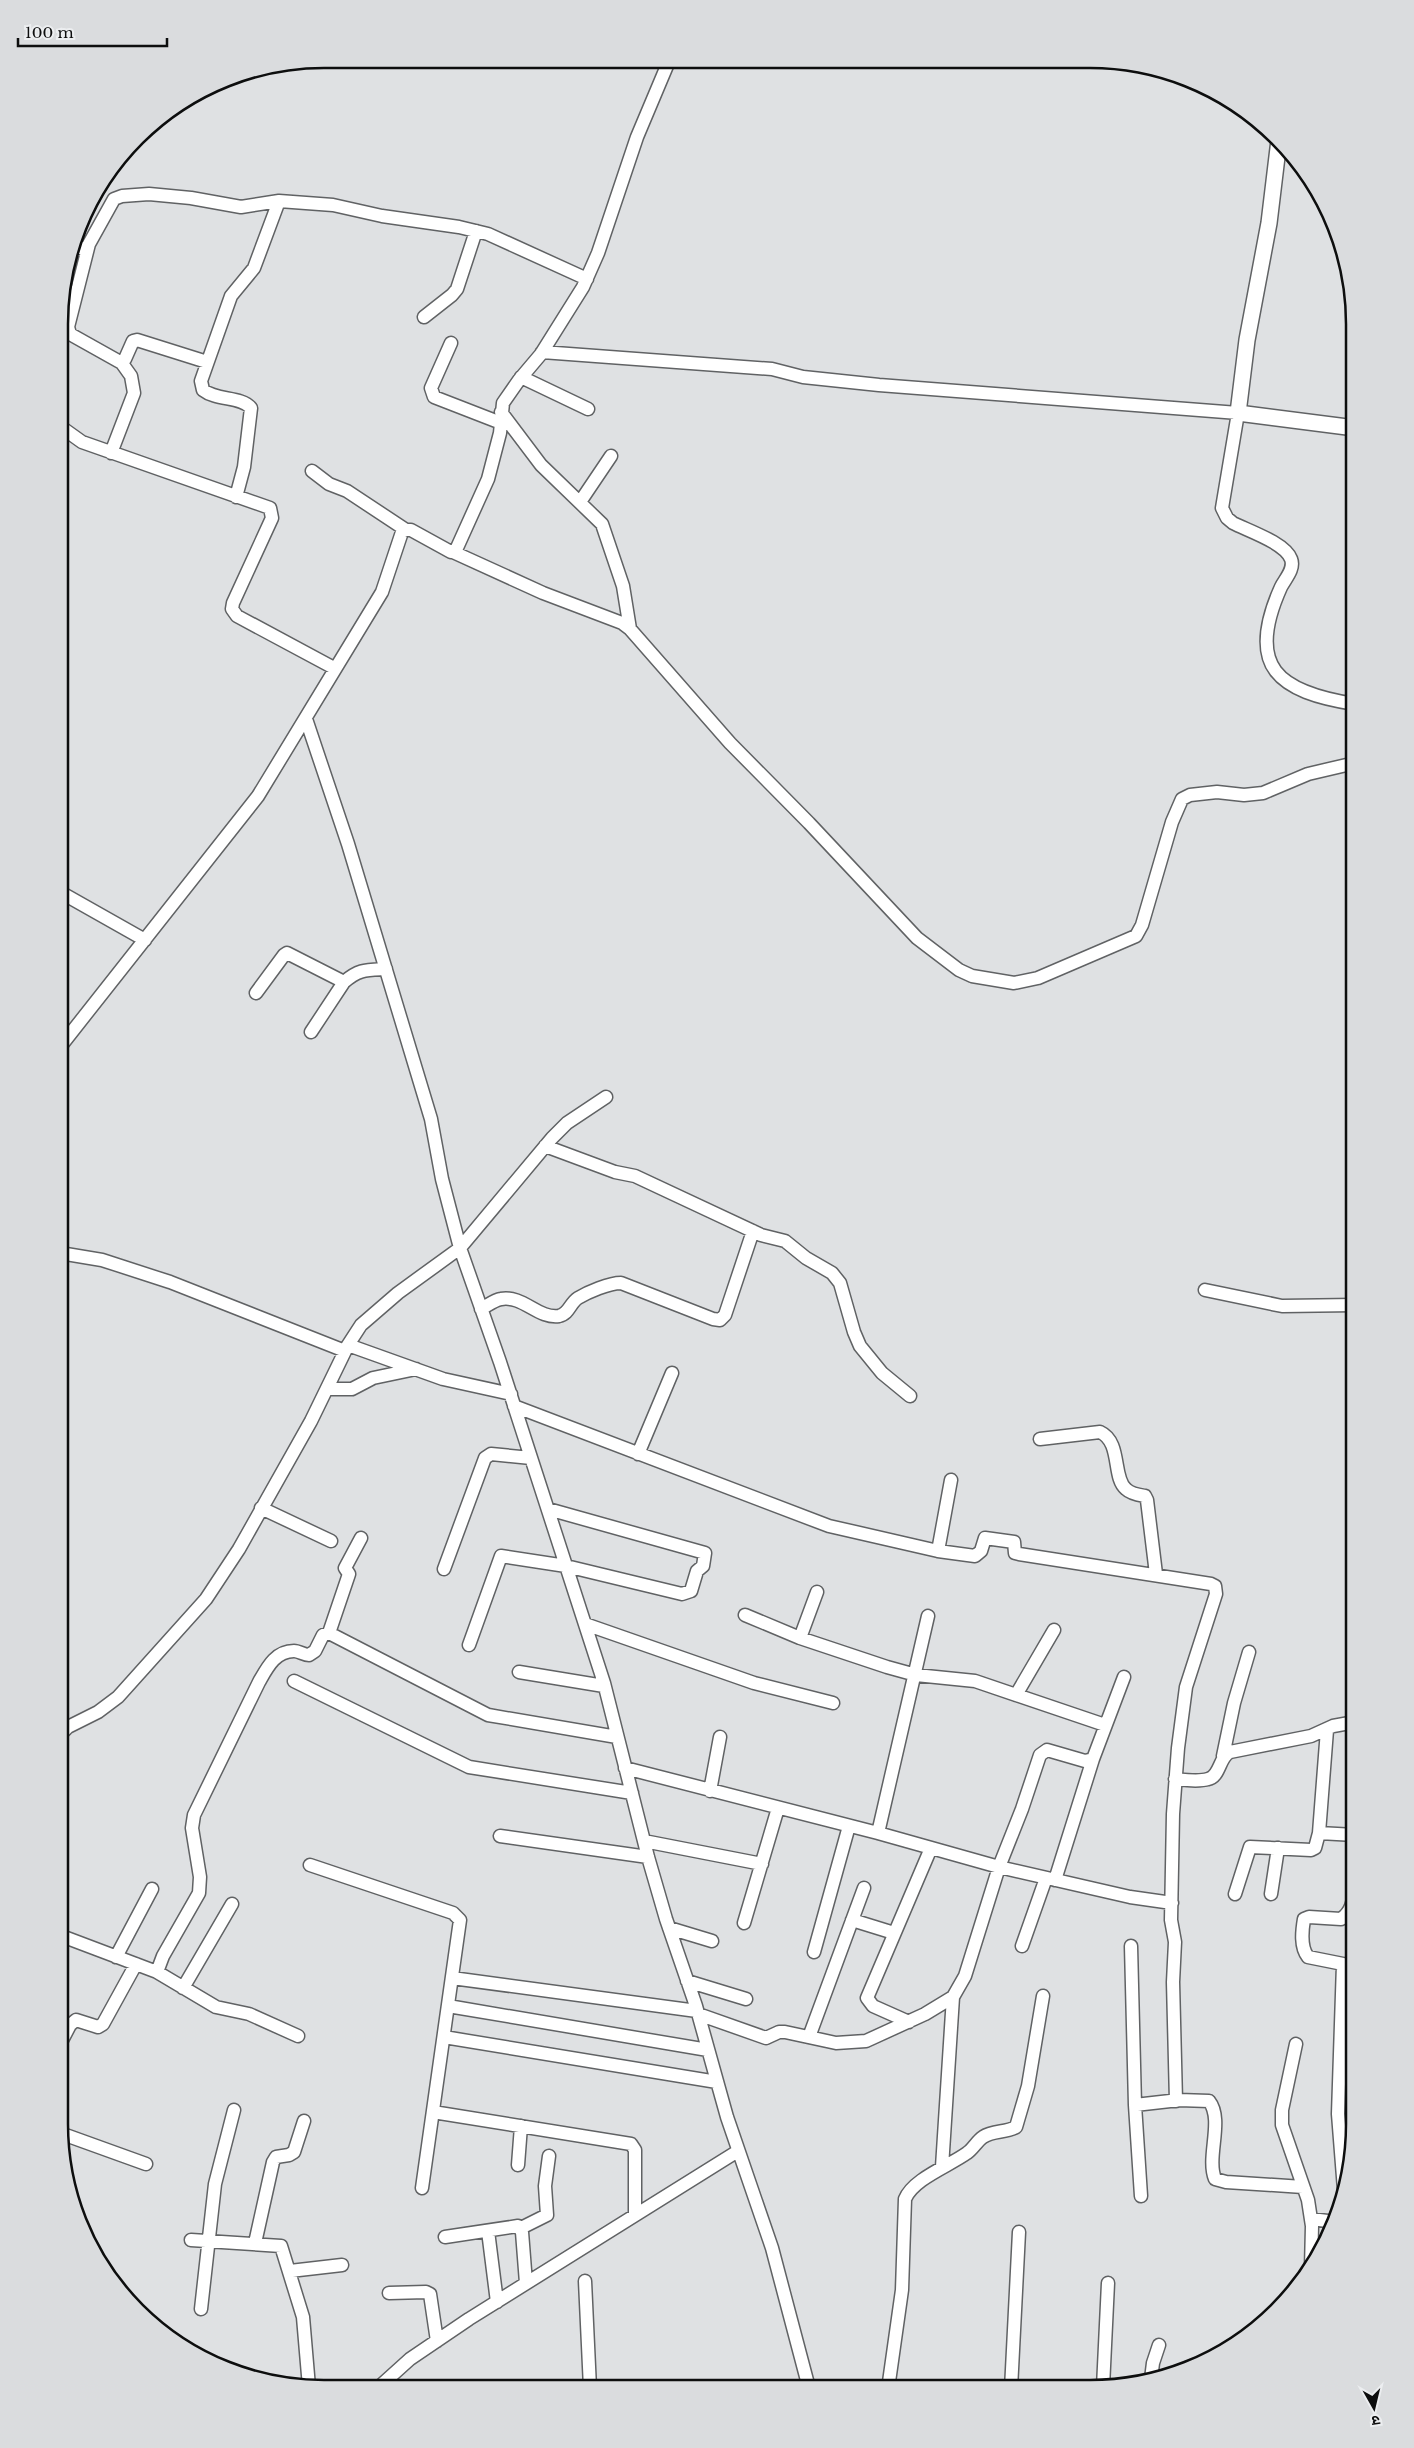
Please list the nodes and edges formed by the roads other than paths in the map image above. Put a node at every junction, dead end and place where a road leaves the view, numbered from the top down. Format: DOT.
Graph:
graph roads {
  1 [pos="666,67"];
  2 [pos="1277,148"];
  3 [pos="279,201"];
  4 [pos="476,231"];
  5 [pos="79,248"];
  6 [pos="88,250"];
  7 [pos="587,279"];
  8 [pos="424,317"];
  9 [pos="451,343"];
  10 [pos="542,352"];
  11 [pos="121,362"];
  12 [pos="207,362"];
  13 [pos="521,377"];
  14 [pos="588,410"];
  15 [pos="1238,413"];
  16 [pos="501,417"];
  17 [pos="1346,427"];
  18 [pos="67,431"];
  19 [pos="112,453"];
  20 [pos="611,456"];
  21 [pos="312,471"];
  22 [pos="236,497"];
  23 [pos="580,502"];
  24 [pos="406,530"];
  25 [pos="453,552"];
  26 [pos="630,629"];
  27 [pos="334,668"];
  28 [pos="1346,702"];
  29 [pos="306,719"];
  30 [pos="1346,765"];
  31 [pos="67,896"];
  32 [pos="145,940"];
  33 [pos="386,970"];
  34 [pos="344,982"];
  35 [pos="256,993"];
  36 [pos="311,1032"];
  37 [pos="67,1038"];
  38 [pos="606,1097"];
  39 [pos="545,1146"];
  40 [pos="753,1231"];
  41 [pos="460,1248"];
  42 [pos="67,1254"];
  43 [pos="1205,1290"];
  44 [pos="1346,1305"];
  45 [pos="481,1309"];
  46 [pos="347,1348"];
  47 [pos="416,1369"];
  48 [pos="672,1373"];
  49 [pos="327,1389"];
  50 [pos="910,1396"];
  51 [pos="513,1400"];
  52 [pos="1040,1439"];
  53 [pos="638,1454"];
  54 [pos="531,1458"];
  55 [pos="950,1480"];
  56 [pos="261,1508"];
  57 [pos="548,1509"];
  58 [pos="360,1538"];
  59 [pos="331,1541"];
  60 [pos="938,1551"];
  61 [pos="566,1566"];
  62 [pos="444,1569"];
  63 [pos="1156,1574"];
  64 [pos="816,1592"];
  65 [pos="745,1615"];
  66 [pos="928,1616"];
  67 [pos="585,1624"];
  68 [pos="1054,1630"];
  69 [pos="329,1633"];
  70 [pos="800,1638"];
  71 [pos="469,1645"];
  72 [pos="1249,1652"];
  73 [pos="519,1672"];
  74 [pos="916,1675"];
  75 [pos="1124,1677"];
  76 [pos="294,1681"];
  77 [pos="604,1686"];
  78 [pos="1016,1695"];
  79 [pos="833,1703"];
  80 [pos="1346,1723"];
  81 [pos="1105,1725"];
  82 [pos="67,1728"];
  83 [pos="1327,1730"];
  84 [pos="617,1736"];
  85 [pos="720,1737"];
  86 [pos="1223,1756"];
  87 [pos="1093,1759"];
  88 [pos="625,1768"];
  89 [pos="1176,1779"];
  90 [pos="710,1791"];
  91 [pos="632,1793"];
  92 [pos="778,1808"];
  93 [pos="849,1826"];
  94 [pos="878,1833"];
  95 [pos="1319,1833"];
  96 [pos="1346,1834"];
  97 [pos="500,1836"];
  98 [pos="644,1841"];
  99 [pos="931,1848"];
  100 [pos="1278,1848"];
  101 [pos="648,1857"];
  102 [pos="762,1864"];
  103 [pos="310,1865"];
  104 [pos="999,1868"];
  105 [pos="1051,1879"];
  106 [pos="864,1888"];
  107 [pos="152,1889"];
  108 [pos="1235,1894"];
  109 [pos="1271,1894"];
  110 [pos="1172,1903"];
  111 [pos="232,1904"];
  112 [pos="1346,1916"];
  113 [pos="852,1920"];
  114 [pos="744,1923"];
  115 [pos="669,1928"];
  116 [pos="894,1933"];
  117 [pos="67,1938"];
  118 [pos="712,1941"];
  119 [pos="1022,1946"];
  120 [pos="1130,1946"];
  121 [pos="814,1952"];
  122 [pos="116,1957"];
  123 [pos="136,1964"];
  124 [pos="1346,1965"];
  125 [pos="158,1972"];
  126 [pos="452,1978"];
  127 [pos="688,1982"];
  128 [pos="183,1988"];
  129 [pos="1043,1996"];
  130 [pos="953,1997"];
  131 [pos="746,2000"];
  132 [pos="448,2006"];
  133 [pos="1346,2006"];
  134 [pos="698,2012"];
  135 [pos="909,2022"];
  136 [pos="67,2031"];
  137 [pos="298,2036"];
  138 [pos="444,2037"];
  139 [pos="809,2037"];
  140 [pos="1296,2044"];
  141 [pos="708,2050"];
  142 [pos="717,2082"];
  143 [pos="1176,2101"];
  144 [pos="1135,2106"];
  145 [pos="234,2110"];
  146 [pos="433,2112"];
  147 [pos="304,2121"];
  148 [pos="521,2126"];
  149 [pos="68,2136"];
  150 [pos="738,2151"];
  151 [pos="549,2156"];
  152 [pos="146,2164"];
  153 [pos="518,2165"];
  154 [pos="942,2168"];
  155 [pos="1342,2171"];
  156 [pos="1303,2187"];
  157 [pos="422,2188"];
  158 [pos="1141,2196"];
  159 [pos="634,2215"];
  160 [pos="1311,2219"];
  161 [pos="1328,2221"];
  162 [pos="520,2228"];
  163 [pos="488,2231"];
  164 [pos="1019,2232"];
  165 [pos="445,2237"];
  166 [pos="191,2240"];
  167 [pos="208,2240"];
  168 [pos="255,2243"];
  169 [pos="1311,2255"];
  170 [pos="342,2265"];
  171 [pos="290,2271"];
  172 [pos="585,2281"];
  173 [pos="526,2283"];
  174 [pos="1108,2284"];
  175 [pos="389,2293"];
  176 [pos="497,2302"];
  177 [pos="201,2309"];
  178 [pos="437,2341"];
  179 [pos="1159,2345"];
  180 [pos="1152,2373"];
  181 [pos="308,2380"];
  182 [pos="387,2380"];
  183 [pos="590,2380"];
  184 [pos="807,2380"];
  185 [pos="889,2380"];
  186 [pos="1011,2380"];
  187 [pos="1103,2380"];
  1 -- 7 [label="street"];
  2 -- 15 [label="street"];
  3 -- 4 [label="street"];
  3 -- 6 [label="street"];
  3 -- 12 [label="street"];
  4 -- 7 [label="street"];
  4 -- 8 [label="street"];
  5 -- 6 [label="street"];
  6 -- 11 [label="street"];
  7 -- 10 [label="street"];
  9 -- 16 [label="street"];
  10 -- 13 [label="street"];
  10 -- 15 [label="street"];
  11 -- 12 [label="street"];
  11 -- 19 [label="street"];
  12 -- 22 [label="street"];
  13 -- 14 [label="street"];
  13 -- 16 [label="street"];
  15 -- 17 [label="street"];
  15 -- 28 [label="street"];
  16 -- 23 [label="street"];
  16 -- 25 [label="street"];
  18 -- 19 [label="street"];
  19 -- 22 [label="street"];
  20 -- 23 [label="street"];
  21 -- 24 [label="street"];
  22 -- 27 [label="street"];
  23 -- 26 [label="street"];
  24 -- 25 [label="street"];
  24 -- 27 [label="street"];
  25 -- 26 [label="street"];
  26 -- 30 [label="street"];
  27 -- 29 [label="street"];
  29 -- 32 [label="street"];
  29 -- 33 [label="street"];
  31 -- 32 [label="street"];
  32 -- 37 [label="street"];
  33 -- 34 [label="street"];
  33 -- 41 [label="street"];
  34 -- 35 [label="street"];
  34 -- 36 [label="street"];
  38 -- 39 [label="street"];
  39 -- 40 [label="street"];
  39 -- 41 [label="street"];
  40 -- 45 [label="street"];
  40 -- 50 [label="street"];
  41 -- 45 [label="street"];
  41 -- 46 [label="street"];
  42 -- 46 [label="street"];
  43 -- 44 [label="street"];
  45 -- 51 [label="street"];
  46 -- 47 [label="street"];
  46 -- 49 [label="street"];
  47 -- 49 [label="street"];
  47 -- 51 [label="street"];
  48 -- 53 [label="street"];
  49 -- 56 [label="street"];
  51 -- 53 [label="street"];
  51 -- 54 [label="street"];
  52 -- 63 [label="street"];
  53 -- 60 [label="street"];
  54 -- 57 [label="street"];
  54 -- 62 [label="street"];
  55 -- 60 [label="street"];
  56 -- 59 [label="street"];
  56 -- 82 [label="street"];
  57 -- 61 [label="street"];
  57 -- 61 [label="street"];
  58 -- 69 [label="street"];
  60 -- 63 [label="street"];
  61 -- 67 [label="street"];
  61 -- 71 [label="street"];
  63 -- 89 [label="street"];
  64 -- 70 [label="street"];
  65 -- 70 [label="street"];
  66 -- 74 [label="street"];
  67 -- 77 [label="street"];
  67 -- 79 [label="street"];
  68 -- 78 [label="street"];
  69 -- 84 [label="street"];
  69 -- 125 [label="street"];
  70 -- 74 [label="street"];
  72 -- 86 [label="street"];
  73 -- 77 [label="street"];
  74 -- 78 [label="street"];
  74 -- 94 [label="street"];
  75 -- 81 [label="street"];
  76 -- 91 [label="street"];
  77 -- 84 [label="street"];
  78 -- 81 [label="street"];
  80 -- 83 [label="street"];
  81 -- 87 [label="street"];
  83 -- 86 [label="street"];
  83 -- 95 [label="street"];
  84 -- 88 [label="street"];
  85 -- 90 [label="street"];
  86 -- 89 [label="street"];
  87 -- 104 [label="street"];
  87 -- 105 [label="street"];
  88 -- 90 [label="street"];
  88 -- 91 [label="street"];
  89 -- 110 [label="street"];
  90 -- 92 [label="street"];
  91 -- 98 [label="street"];
  92 -- 93 [label="street"];
  92 -- 102 [label="street"];
  93 -- 94 [label="street"];
  93 -- 121 [label="street"];
  94 -- 99 [label="street"];
  95 -- 96 [label="street"];
  95 -- 100 [label="street"];
  97 -- 101 [label="street"];
  98 -- 101 [label="street"];
  98 -- 102 [label="street"];
  99 -- 104 [label="street"];
  99 -- 116 [label="street"];
  100 -- 108 [label="street"];
  100 -- 109 [label="street"];
  101 -- 115 [label="street"];
  102 -- 114 [label="street"];
  103 -- 126 [label="street"];
  104 -- 105 [label="street"];
  104 -- 130 [label="street"];
  105 -- 110 [label="street"];
  105 -- 119 [label="street"];
  106 -- 113 [label="street"];
  107 -- 122 [label="street"];
  110 -- 143 [label="street"];
  111 -- 128 [label="street"];
  112 -- 124 [label="street"];
  113 -- 116 [label="street"];
  113 -- 139 [label="street"];
  115 -- 118 [label="street"];
  115 -- 127 [label="street"];
  116 -- 135 [label="street"];
  117 -- 122 [label="street"];
  120 -- 144 [label="street"];
  122 -- 123 [label="street"];
  123 -- 125 [label="street"];
  123 -- 136 [label="street"];
  125 -- 128 [label="street"];
  126 -- 132 [label="street"];
  126 -- 134 [label="street"];
  127 -- 131 [label="street"];
  127 -- 134 [label="street"];
  128 -- 137 [label="street"];
  129 -- 154 [label="street"];
  130 -- 135 [label="street"];
  130 -- 154 [label="street"];
  132 -- 138 [label="street"];
  132 -- 141 [label="street"];
  133 -- 155 [label="street"];
  134 -- 139 [label="street"];
  134 -- 141 [label="street"];
  135 -- 139 [label="street"];
  138 -- 142 [label="street"];
  138 -- 146 [label="street"];
  140 -- 156 [label="street"];
  141 -- 142 [label="street"];
  142 -- 150 [label="street"];
  143 -- 144 [label="street"];
  143 -- 156 [label="street"];
  144 -- 158 [label="street"];
  145 -- 167 [label="street"];
  146 -- 148 [label="street"];
  146 -- 157 [label="street"];
  147 -- 168 [label="street"];
  148 -- 153 [label="street"];
  148 -- 159 [label="street"];
  149 -- 152 [label="street"];
  150 -- 159 [label="street"];
  150 -- 184 [label="street"];
  151 -- 162 [label="street"];
  154 -- 185 [label="street"];
  156 -- 160 [label="street"];
  159 -- 173 [label="street"];
  160 -- 161 [label="street"];
  160 -- 169 [label="street"];
  162 -- 163 [label="street"];
  162 -- 173 [label="street"];
  163 -- 165 [label="street"];
  163 -- 176 [label="street"];
  164 -- 186 [label="street"];
  166 -- 167 [label="street"];
  167 -- 168 [label="street"];
  167 -- 177 [label="street"];
  168 -- 171 [label="street"];
  170 -- 171 [label="street"];
  171 -- 181 [label="street"];
  172 -- 183 [label="street"];
  173 -- 176 [label="street"];
  174 -- 187 [label="street"];
  175 -- 178 [label="street"];
  176 -- 178 [label="street"];
  178 -- 182 [label="street"];
  179 -- 180 [label="street"];
}
